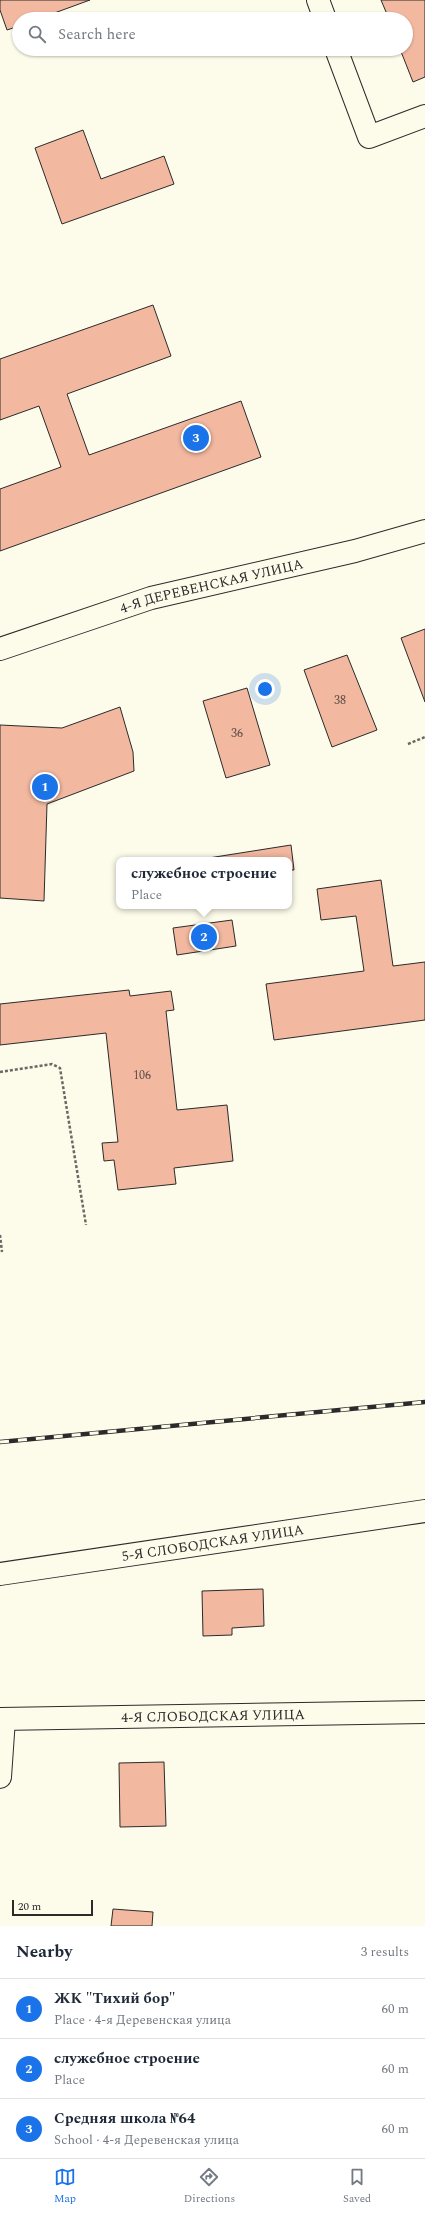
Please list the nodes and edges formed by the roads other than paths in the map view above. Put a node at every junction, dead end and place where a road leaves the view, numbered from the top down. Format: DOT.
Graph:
graph roads {
  1 [pos="318,0"];
  2 [pos="322,12"];
  3 [pos="339,56"];
  4 [pos="425,116"];
  5 [pos="425,531"];
  6 [pos="0,650"];
  7 [pos="425,1510"];
  8 [pos="0,1574"];
  9 [pos="425,1712"];
  10 [pos="2,1719"];
  11 [pos="0,1777"];
  1 -- 2 [label="street"];
  3 -- 4 [label="street"];
  5 -- 6 [label="street, 4-Я ДЕРЕВЕНСКАЯ УЛИЦА"];
  7 -- 8 [label="street, 5-Я СЛОБОДСКАЯ УЛИЦА"];
  9 -- 10 [label="street, 4-Я СЛОБОДСКАЯ УЛИЦА"];
  10 -- 11 [label="street"];
}
